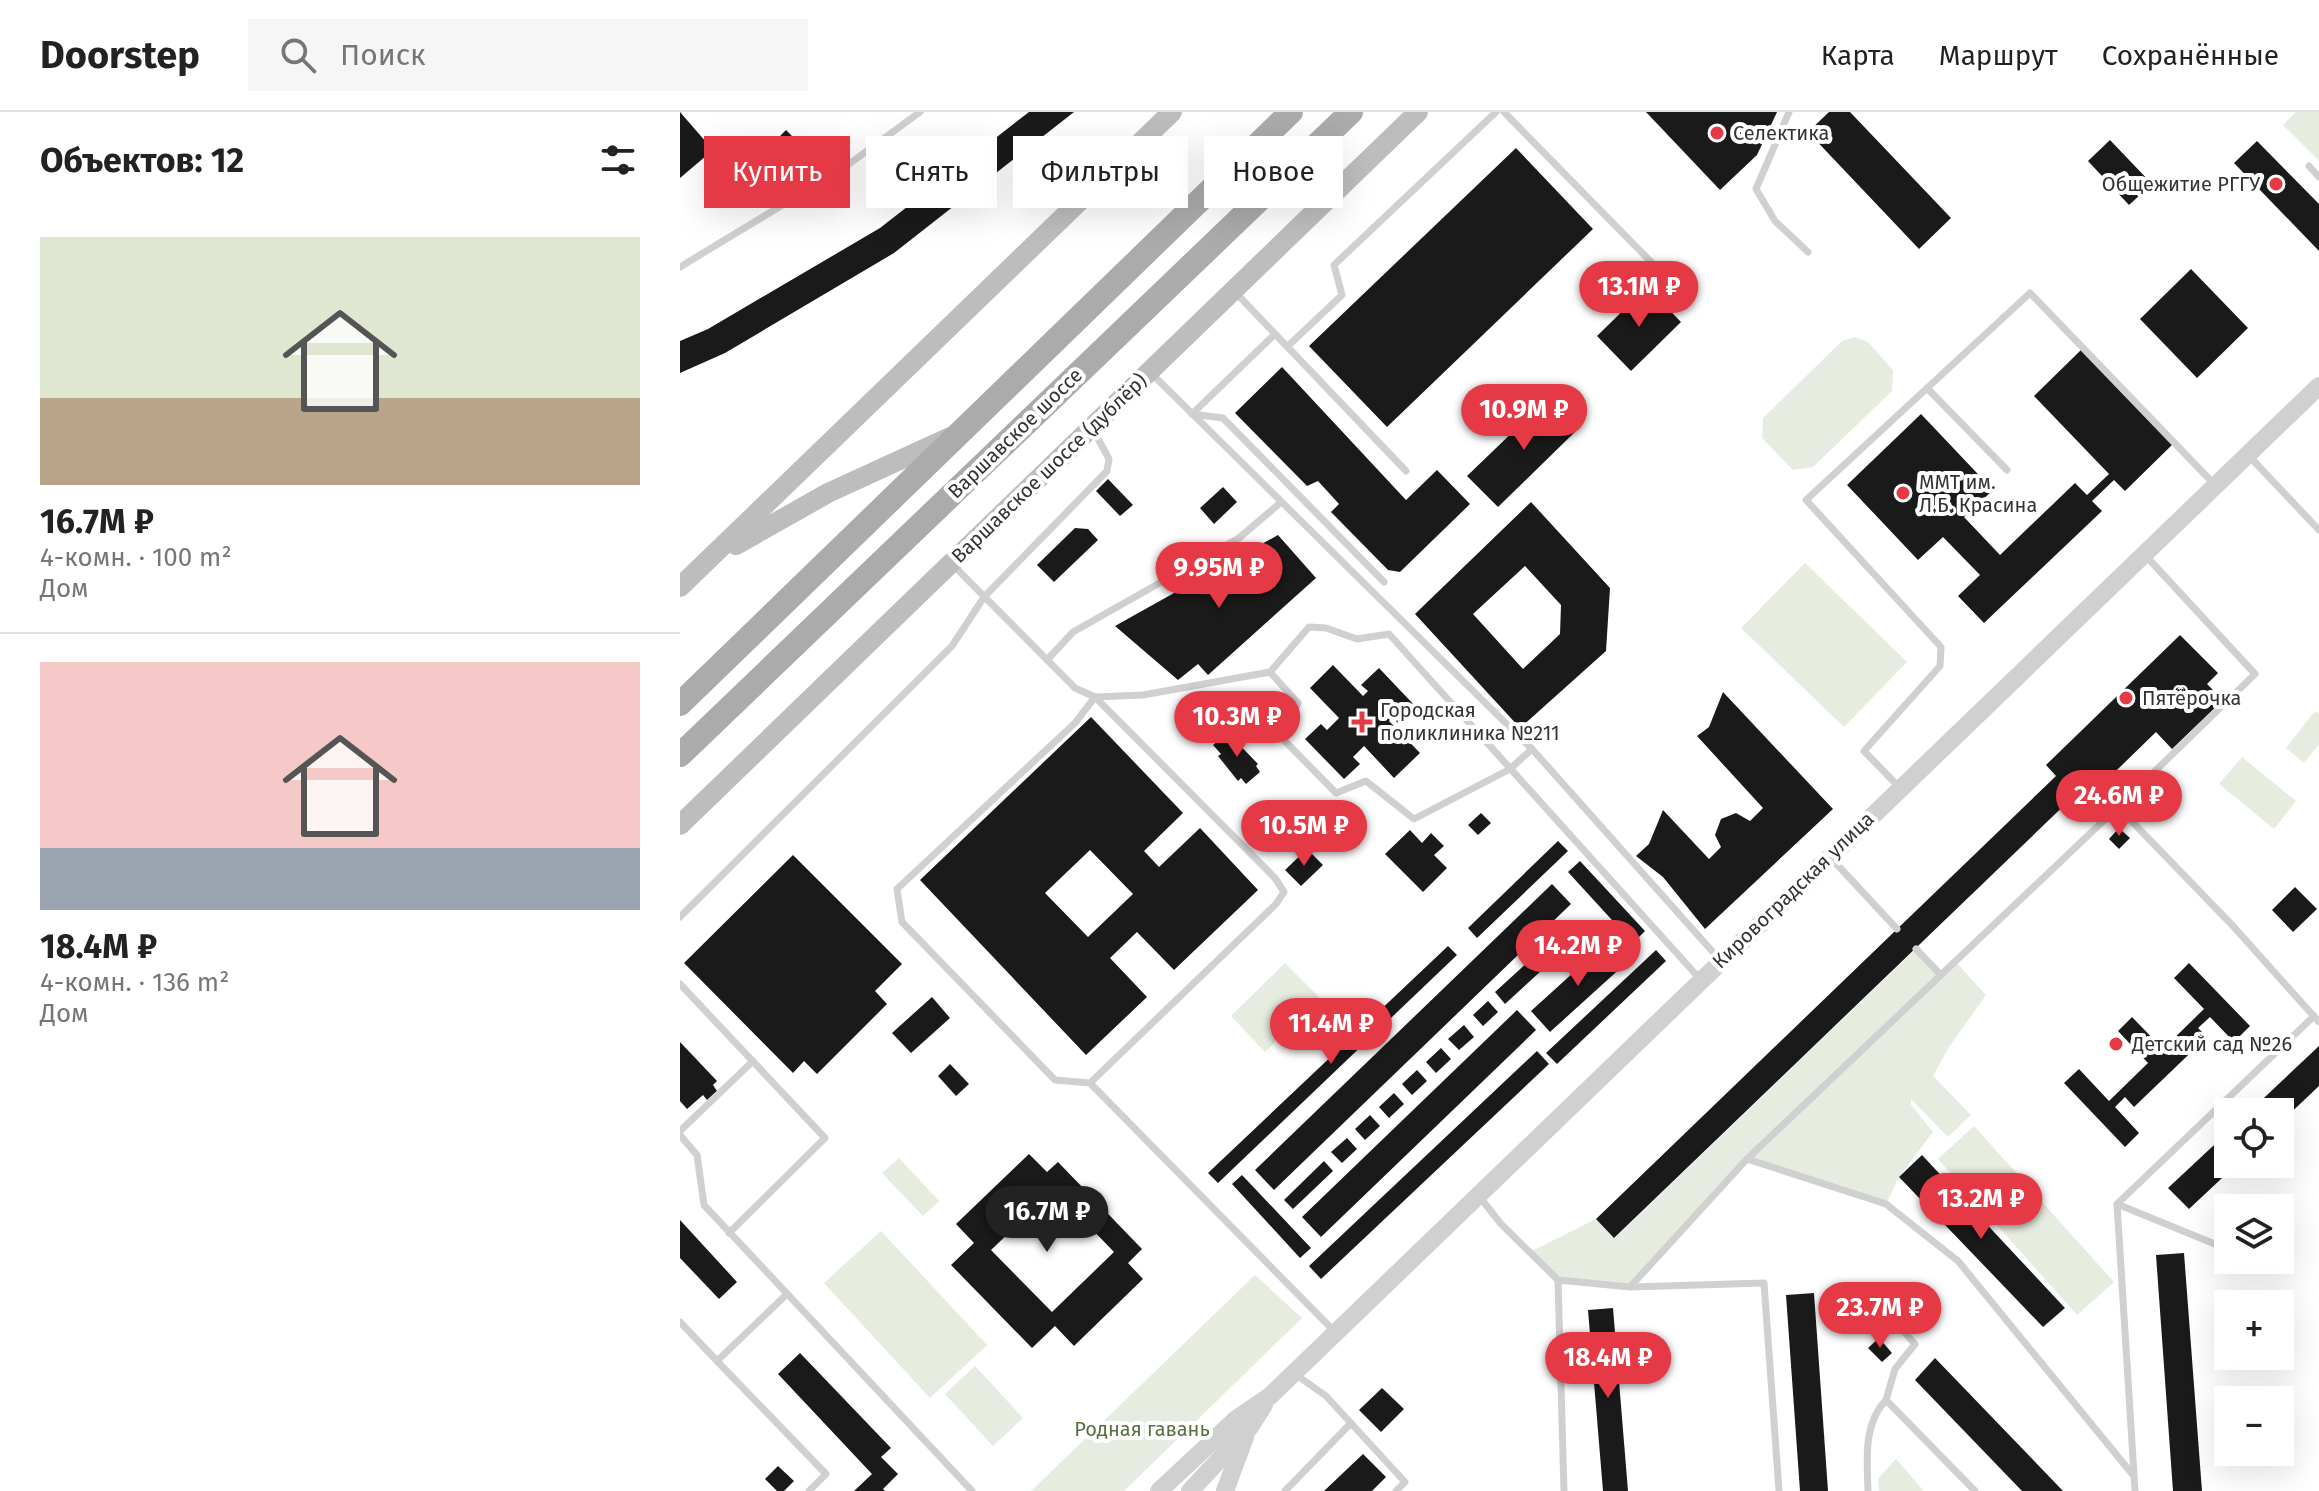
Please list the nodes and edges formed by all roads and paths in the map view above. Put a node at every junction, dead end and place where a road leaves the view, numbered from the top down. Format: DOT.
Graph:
graph roads {
  1 [pos="904,112"];
  2 [pos="920,112"];
  3 [pos="1172,112"];
  4 [pos="1291,112"];
  5 [pos="1351,112"];
  6 [pos="1418,112"];
  7 [pos="1496,112"];
  8 [pos="1504,112"];
  9 [pos="1789,112"];
  10 [pos="910,119"];
  11 [pos="2309,166"];
  12 [pos="2319,177"];
  13 [pos="1808,252"];
  14 [pos="1654,265"];
  15 [pos="680,267"];
  16 [pos="1233,290"];
  17 [pos="1275,334"];
  18 [pos="1288,346"];
  19 [pos="1148,371"];
  20 [pos="2319,386"];
  21 [pos="1927,388"];
  22 [pos="1192,414"];
  23 [pos="1097,423"];
  24 [pos="960,432"];
  25 [pos="2247,455"];
  26 [pos="2007,470"];
  27 [pos="1406,471"];
  28 [pos="2215,485"];
  29 [pos="1280,503"];
  30 [pos="2319,530"];
  31 [pos="2143,554"];
  32 [pos="708,560"];
  33 [pos="952,564"];
  34 [pos="1384,582"];
  35 [pos="680,587"];
  36 [pos="984,597"];
  37 [pos="1047,660"];
  38 [pos="1270,672"];
  39 [pos="1095,697"];
  40 [pos="680,704"];
  41 [pos="1532,749"];
  42 [pos="680,755"];
  43 [pos="1510,769"];
  44 [pos="1900,788"];
  45 [pos="2118,807"];
  46 [pos="680,825"];
  47 [pos="1830,856"];
  48 [pos="680,917"];
  49 [pos="1897,929"];
  50 [pos="1916,949"];
  51 [pos="1720,960"];
  52 [pos="1940,974"];
  53 [pos="1700,979"];
  54 [pos="680,984"];
  55 [pos="2316,1019"];
  56 [pos="753,1061"];
  57 [pos="1090,1083"];
  58 [pos="680,1133"];
  59 [pos="1747,1159"];
  60 [pos="1477,1194"];
  61 [pos="2117,1204"];
  62 [pos="729,1233"];
  63 [pos="2214,1244"];
  64 [pos="1558,1280"];
  65 [pos="1630,1287"];
  66 [pos="787,1294"];
  67 [pos="1894,1321"];
  68 [pos="680,1322"];
  69 [pos="1336,1332"];
  70 [pos="717,1361"];
  71 [pos="1293,1372"];
  72 [pos="1270,1396"];
  73 [pos="1886,1400"];
  74 [pos="1351,1423"];
  75 [pos="1250,1427"];
  76 [pos="2134,1477"];
  77 [pos="1164,1486"];
  78 [pos="1194,1489"];
  79 [pos="809,1491"];
  80 [pos="972,1491"];
  81 [pos="1225,1491"];
  82 [pos="1285,1491"];
  83 [pos="1396,1491"];
  84 [pos="1564,1491"];
  85 [pos="1779,1491"];
  86 [pos="1868,1491"];
  87 [pos="1975,1491"];
  88 [pos="2135,1491"];
  1 -- 10 [label="lane"];
  2 -- 10 [label="lane"];
  3 -- 32 [label="main road"];
  4 -- 24 [label="main road, Варшавское шоссе"];
  5 -- 42 [label="main road, Варшавское шоссе"];
  6 -- 16 [label="main road, Варшавское шоссе (дублёр)"];
  7 -- 18 [label="lane"];
  8 -- 14 [label="lane"];
  9 -- 13 [label="lane"];
  10 -- 15 [label="lane"];
  11 -- 12 [label="lane"];
  16 -- 17 [label="lane"];
  16 -- 19 [label="main road, Варшавское шоссе (дублёр)"];
  17 -- 18 [label="lane"];
  17 -- 22 [label="lane"];
  18 -- 27 [label="lane"];
  19 -- 22 [label="lane"];
  19 -- 23 [label="main road, Варшавское шоссе (дублёр)"];
  20 -- 25 [label="street, Кировоградская улица"];
  21 -- 26 [label="lane"];
  21 -- 28 [label="lane"];
  21 -- 44 [label="lane"];
  22 -- 29 [label="lane"];
  22 -- 34 [label="lane"];
  23 -- 33 [label="main road, Варшавское шоссе (дублёр)"];
  23 -- 36 [label="lane"];
  24 -- 32 [label="main road"];
  24 -- 40 [label="main road, Варшавское шоссе"];
  25 -- 28 [label="street, Кировоградская улица"];
  25 -- 30 [label="lane"];
  28 -- 31 [label="street, Кировоградская улица"];
  29 -- 37 [label="lane"];
  29 -- 41 [label="lane"];
  31 -- 44 [label="street, Кировоградская улица"];
  31 -- 45 [label="lane"];
  32 -- 35 [label="main road"];
  33 -- 36 [label="lane"];
  33 -- 46 [label="main road, Варшавское шоссе (дублёр)"];
  36 -- 37 [label="lane"];
  36 -- 48 [label="lane"];
  37 -- 39 [label="lane"];
  38 -- 39 [label="lane"];
  38 -- 43 [label="lane"];
  38 -- 43 [label="lane"];
  39 -- 57 [label="lane"];
  39 -- 57 [label="lane"];
  41 -- 43 [label="lane"];
  41 -- 51 [label="lane"];
  43 -- 53 [label="lane"];
  44 -- 47 [label="street, Кировоградская улица"];
  45 -- 52 [label="lane"];
  45 -- 55 [label="lane"];
  47 -- 49 [label="lane"];
  47 -- 51 [label="street, Кировоградская улица"];
  50 -- 52 [label="lane"];
  51 -- 53 [label="street, Кировоградская улица"];
  52 -- 59 [label="lane"];
  53 -- 60 [label="street, Кировоградская улица"];
  54 -- 56 [label="lane"];
  55 -- 61 [label="lane"];
  56 -- 58 [label="lane"];
  56 -- 62 [label="lane"];
  57 -- 69 [label="lane"];
  58 -- 62 [label="lane"];
  59 -- 65 [label="lane"];
  59 -- 76 [label="lane"];
  60 -- 64 [label="lane"];
  60 -- 69 [label="street, Кировоградская улица"];
  61 -- 63 [label="lane"];
  61 -- 76 [label="lane"];
  62 -- 66 [label="lane"];
  64 -- 65 [label="lane"];
  64 -- 84 [label="lane"];
  65 -- 85 [label="lane"];
  66 -- 70 [label="lane"];
  66 -- 80 [label="lane"];
  67 -- 73 [label="lane"];
  68 -- 70 [label="lane"];
  69 -- 71 [label="street, Кировоградская улица"];
  70 -- 79 [label="lane"];
  71 -- 72 [label="street, Кировоградская улица"];
  71 -- 74 [label="lane"];
  72 -- 75 [label="street, Кировоградская улица"];
  72 -- 77 [label="street, Кировоградская улица"];
  73 -- 86 [label="lane"];
  73 -- 87 [label="lane"];
  74 -- 82 [label="lane"];
  74 -- 83 [label="lane"];
  75 -- 78 [label="street, Кировоградская улица"];
  75 -- 81 [label="street"];
  76 -- 88 [label="lane"];
  77 -- 78 [label="street"];
}
